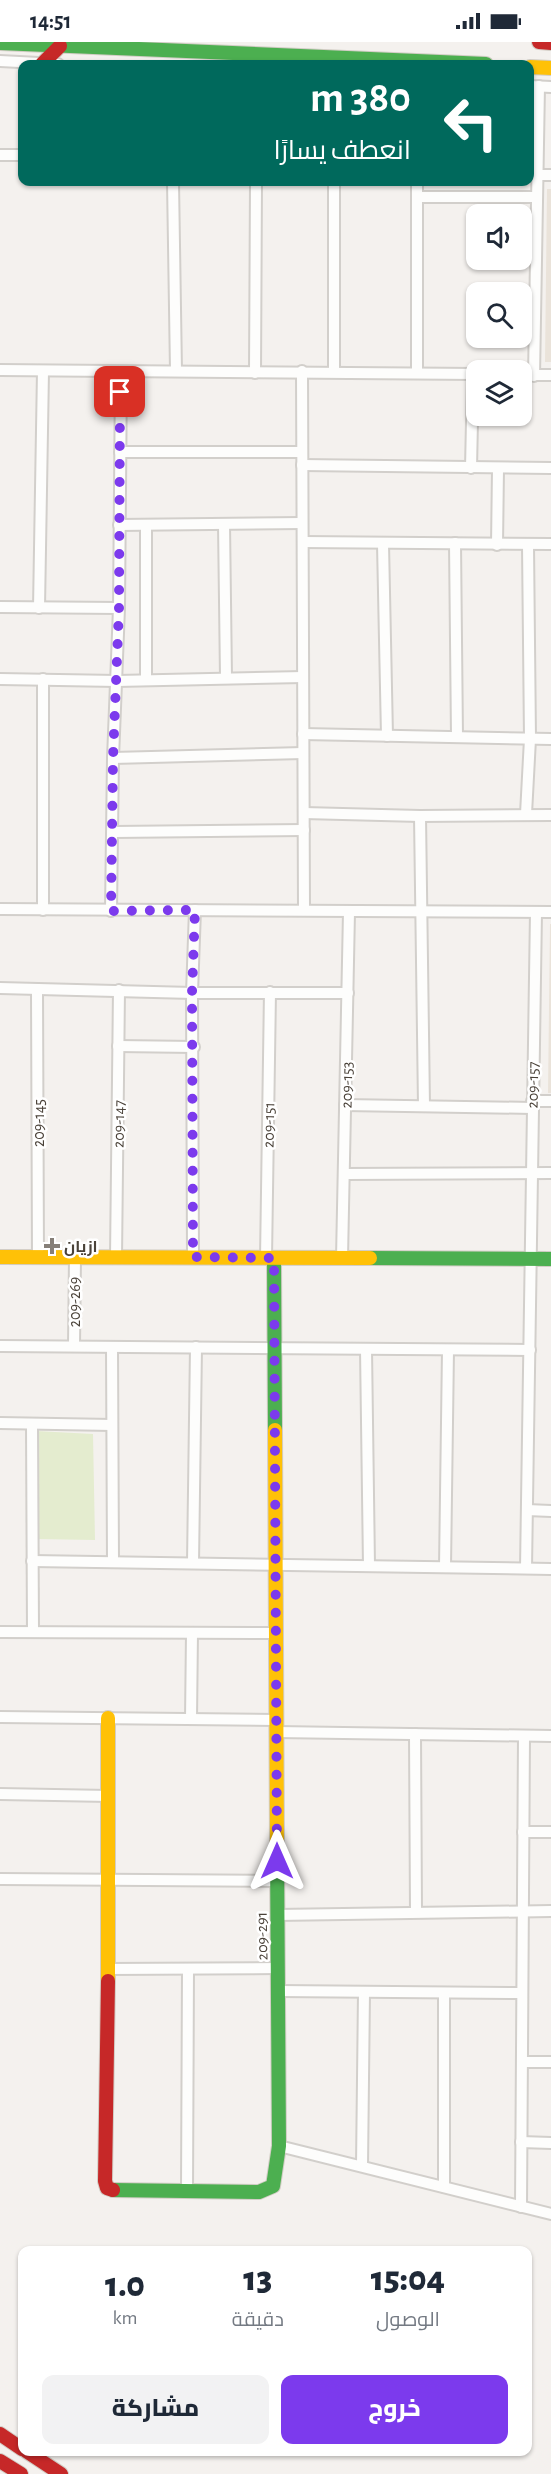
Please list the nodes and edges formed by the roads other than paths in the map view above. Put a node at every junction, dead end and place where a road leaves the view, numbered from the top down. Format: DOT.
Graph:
graph roads {
  1 [pos="539,42"];
  2 [pos="551,42"];
  3 [pos="0,43"];
  4 [pos="60,46"];
  5 [pos="230,48"];
  6 [pos="249,48"];
  7 [pos="46,60"];
  8 [pos="382,60"];
  9 [pos="0,61"];
  10 [pos="18,62"];
  11 [pos="534,67"];
  12 [pos="551,68"];
  13 [pos="534,86"];
  14 [pos="551,87"];
  15 [pos="0,155"];
  16 [pos="18,155"];
  17 [pos="537,175"];
  18 [pos="551,175"];
  19 [pos="173,186"];
  20 [pos="256,186"];
  21 [pos="334,186"];
  22 [pos="417,186"];
  23 [pos="537,196"];
  24 [pos="417,197"];
  25 [pos="0,370"];
  26 [pos="177,370"];
  27 [pos="43,371"];
  28 [pos="302,371"];
  29 [pos="121,372"];
  30 [pos="255,372"];
  31 [pos="334,372"];
  32 [pos="417,374"];
  33 [pos="466,374"];
  34 [pos="551,375"];
  35 [pos="534,376"];
  36 [pos="473,426"];
  37 [pos="120,452"];
  38 [pos="303,452"];
  39 [pos="302,465"];
  40 [pos="471,468"];
  41 [pos="551,468"];
  42 [pos="498,469"];
  43 [pos="302,523"];
  44 [pos="224,524"];
  45 [pos="119,525"];
  46 [pos="146,525"];
  47 [pos="303,542"];
  48 [pos="455,543"];
  49 [pos="383,544"];
  50 [pos="551,544"];
  51 [pos="497,545"];
  52 [pos="528,545"];
  53 [pos="0,607"];
  54 [pos="39,608"];
  55 [pos="119,608"];
  56 [pos="303,677"];
  57 [pos="226,678"];
  58 [pos="0,679"];
  59 [pos="43,679"];
  60 [pos="146,679"];
  61 [pos="117,681"];
  62 [pos="303,734"];
  63 [pos="387,736"];
  64 [pos="457,737"];
  65 [pos="530,739"];
  66 [pos="551,739"];
  67 [pos="303,753"];
  68 [pos="113,758"];
  69 [pos="304,813"];
  70 [pos="526,814"];
  71 [pos="551,814"];
  72 [pos="420,816"];
  73 [pos="304,830"];
  74 [pos="114,832"];
  75 [pos="0,909"];
  76 [pos="43,910"];
  77 [pos="195,910"];
  78 [pos="304,910"];
  79 [pos="111,911"];
  80 [pos="349,912"];
  81 [pos="536,912"];
  82 [pos="551,912"];
  83 [pos="420,913"];
  84 [pos="0,988"];
  85 [pos="37,989"];
  86 [pos="119,990"];
  87 [pos="270,992"];
  88 [pos="192,993"];
  89 [pos="348,993"];
  90 [pos="118,1046"];
  91 [pos="194,1047"];
  92 [pos="551,1101"];
  93 [pos="532,1104"];
  94 [pos="345,1105"];
  95 [pos="424,1106"];
  96 [pos="531,1172"];
  97 [pos="551,1173"];
  98 [pos="344,1174"];
  99 [pos="0,1257"];
  100 [pos="193,1257"];
  101 [pos="38,1258"];
  102 [pos="75,1258"];
  103 [pos="116,1258"];
  104 [pos="270,1258"];
  105 [pos="342,1258"];
  106 [pos="529,1258"];
  107 [pos="551,1259"];
  108 [pos="0,1346"];
  109 [pos="74,1346"];
  110 [pos="112,1347"];
  111 [pos="196,1347"];
  112 [pos="275,1348"];
  113 [pos="366,1349"];
  114 [pos="448,1350"];
  115 [pos="530,1350"];
  116 [pos="0,1423"];
  117 [pos="32,1424"];
  118 [pos="112,1425"];
  119 [pos="527,1510"];
  120 [pos="551,1511"];
  121 [pos="32,1561"];
  122 [pos="113,1562"];
  123 [pos="193,1563"];
  124 [pos="276,1564"];
  125 [pos="369,1566"];
  126 [pos="445,1567"];
  127 [pos="526,1568"];
  128 [pos="551,1569"];
  129 [pos="0,1632"];
  130 [pos="33,1632"];
  131 [pos="192,1633"];
  132 [pos="276,1634"];
  133 [pos="0,1717"];
  134 [pos="108,1718"];
  135 [pos="191,1719"];
  136 [pos="277,1726"];
  137 [pos="415,1734"];
  138 [pos="524,1736"];
  139 [pos="551,1736"];
  140 [pos="0,1794"];
  141 [pos="109,1796"];
  142 [pos="523,1832"];
  143 [pos="551,1832"];
  144 [pos="0,1879"];
  145 [pos="109,1880"];
  146 [pos="277,1881"];
  147 [pos="523,1911"];
  148 [pos="551,1911"];
  149 [pos="416,1912"];
  150 [pos="277,1915"];
  151 [pos="278,1968"];
  152 [pos="107,1969"];
  153 [pos="188,1969"];
  154 [pos="278,1991"];
  155 [pos="364,1992"];
  156 [pos="444,1992"];
  157 [pos="522,1993"];
  158 [pos="522,2062"];
  159 [pos="551,2062"];
  160 [pos="521,2142"];
  161 [pos="551,2143"];
  162 [pos="279,2146"];
  163 [pos="362,2166"];
  164 [pos="444,2187"];
  165 [pos="187,2191"];
  166 [pos="521,2207"];
  167 [pos="551,2214"];
  168 [pos="0,2434"];
  169 [pos="18,2446"];
  170 [pos="33,2456"];
  171 [pos="0,2461"];
  172 [pos="21,2474"];
  173 [pos="61,2474"];
  1 -- 2 [label="main road"];
  3 -- 4 [label="main road"];
  4 -- 5 [label="main road"];
  4 -- 7 [label="main road"];
  5 -- 6 [label="main road"];
  6 -- 8 [label="main road"];
  9 -- 10 [label="street"];
  11 -- 12 [label="main road"];
  13 -- 14 [label="street"];
  13 -- 17 [label="street"];
  15 -- 16 [label="street"];
  17 -- 18 [label="street"];
  17 -- 23 [label="street"];
  19 -- 26 [label="street"];
  20 -- 30 [label="street"];
  21 -- 31 [label="street"];
  22 -- 24 [label="street"];
  23 -- 24 [label="street"];
  23 -- 35 [label="street"];
  24 -- 32 [label="street"];
  25 -- 27 [label="street"];
  26 -- 29 [label="street"];
  26 -- 30 [label="street"];
  27 -- 29 [label="street"];
  27 -- 54 [label="street"];
  28 -- 30 [label="street"];
  28 -- 31 [label="street"];
  28 -- 38 [label="street"];
  29 -- 37 [label="street"];
  31 -- 32 [label="street"];
  32 -- 33 [label="street"];
  34 -- 35 [label="street"];
  36 -- 40 [label="street"];
  37 -- 38 [label="street"];
  37 -- 45 [label="street"];
  38 -- 39 [label="street"];
  39 -- 40 [label="street"];
  39 -- 43 [label="street"];
  40 -- 42 [label="street"];
  41 -- 42 [label="street"];
  42 -- 51 [label="street"];
  43 -- 44 [label="street"];
  43 -- 47 [label="street"];
  44 -- 46 [label="street"];
  44 -- 57 [label="street"];
  45 -- 46 [label="street"];
  45 -- 55 [label="street"];
  46 -- 60 [label="street"];
  47 -- 49 [label="street"];
  47 -- 56 [label="street"];
  48 -- 49 [label="street"];
  48 -- 51 [label="street"];
  48 -- 64 [label="street"];
  49 -- 63 [label="street"];
  50 -- 52 [label="street"];
  51 -- 52 [label="street"];
  52 -- 65 [label="street"];
  53 -- 54 [label="street"];
  54 -- 55 [label="street"];
  55 -- 61 [label="street"];
  56 -- 57 [label="street"];
  56 -- 62 [label="street"];
  57 -- 60 [label="street"];
  58 -- 59 [label="street"];
  59 -- 61 [label="street"];
  59 -- 76 [label="street"];
  60 -- 61 [label="street"];
  61 -- 68 [label="street"];
  62 -- 63 [label="street"];
  62 -- 67 [label="street"];
  63 -- 64 [label="street"];
  64 -- 65 [label="street"];
  65 -- 66 [label="street"];
  65 -- 70 [label="street"];
  67 -- 68 [label="street"];
  67 -- 69 [label="street"];
  68 -- 74 [label="street"];
  69 -- 72 [label="street"];
  69 -- 73 [label="street"];
  70 -- 71 [label="street"];
  70 -- 72 [label="street"];
  72 -- 83 [label="street"];
  73 -- 74 [label="street"];
  73 -- 78 [label="street"];
  74 -- 79 [label="street"];
  75 -- 76 [label="street"];
  76 -- 79 [label="street"];
  77 -- 78 [label="street"];
  77 -- 79 [label="street"];
  77 -- 88 [label="street"];
  78 -- 80 [label="street"];
  80 -- 83 [label="street"];
  80 -- 89 [label="street, 209-153"];
  81 -- 82 [label="street"];
  81 -- 83 [label="street"];
  81 -- 93 [label="street, 209-157"];
  83 -- 95 [label="street"];
  84 -- 85 [label="street"];
  85 -- 86 [label="street"];
  85 -- 101 [label="street, 209-145"];
  86 -- 88 [label="street"];
  86 -- 90 [label="street, 209-147"];
  87 -- 88 [label="street"];
  87 -- 89 [label="street"];
  87 -- 104 [label="street, 209-151"];
  88 -- 91 [label="street"];
  89 -- 94 [label="street, 209-153"];
  90 -- 91 [label="street"];
  90 -- 103 [label="street, 209-147"];
  91 -- 100 [label="street"];
  92 -- 93 [label="street"];
  93 -- 95 [label="street"];
  93 -- 96 [label="street, 209-157"];
  94 -- 95 [label="street"];
  94 -- 98 [label="street, 209-153"];
  96 -- 97 [label="street"];
  96 -- 98 [label="street"];
  96 -- 106 [label="street, 209-157"];
  98 -- 105 [label="street, 209-153"];
  99 -- 101 [label="main road"];
  100 -- 103 [label="main road"];
  100 -- 104 [label="main road"];
  101 -- 102 [label="main road"];
  102 -- 103 [label="main road"];
  102 -- 109 [label="street, 209-269"];
  104 -- 105 [label="main road"];
  104 -- 112 [label="main road, 209-291"];
  105 -- 106 [label="main road"];
  106 -- 107 [label="main road"];
  106 -- 115 [label="street, 209-157"];
  108 -- 109 [label="street"];
  109 -- 110 [label="street"];
  110 -- 111 [label="street"];
  110 -- 118 [label="street"];
  111 -- 112 [label="street"];
  111 -- 123 [label="street"];
  112 -- 113 [label="street"];
  112 -- 124 [label="main road, 209-291"];
  113 -- 114 [label="street"];
  113 -- 125 [label="street"];
  114 -- 115 [label="street"];
  114 -- 126 [label="street"];
  115 -- 119 [label="street, 209-157"];
  116 -- 117 [label="street"];
  117 -- 118 [label="street"];
  117 -- 121 [label="street"];
  118 -- 122 [label="street"];
  119 -- 120 [label="street"];
  119 -- 127 [label="street, 209-157"];
  121 -- 122 [label="street"];
  121 -- 130 [label="street"];
  122 -- 123 [label="street"];
  123 -- 124 [label="street"];
  124 -- 125 [label="street"];
  124 -- 132 [label="main road, 209-291"];
  125 -- 126 [label="street"];
  126 -- 127 [label="street"];
  127 -- 128 [label="street"];
  129 -- 130 [label="street"];
  130 -- 131 [label="street"];
  131 -- 132 [label="street"];
  131 -- 135 [label="street"];
  132 -- 136 [label="main road, 209-291"];
  133 -- 134 [label="street"];
  134 -- 135 [label="street"];
  134 -- 141 [label="main road"];
  135 -- 136 [label="street"];
  136 -- 137 [label="street"];
  136 -- 146 [label="main road, 209-291"];
  137 -- 138 [label="street"];
  137 -- 149 [label="street"];
  138 -- 139 [label="street"];
  138 -- 142 [label="street"];
  140 -- 141 [label="street"];
  141 -- 145 [label="main road"];
  142 -- 143 [label="street"];
  142 -- 147 [label="street"];
  144 -- 145 [label="street"];
  145 -- 146 [label="street"];
  145 -- 152 [label="main road"];
  146 -- 150 [label="main road, 209-291"];
  147 -- 148 [label="street"];
  147 -- 149 [label="street"];
  147 -- 157 [label="street"];
  149 -- 150 [label="street"];
  150 -- 151 [label="main road, 209-291"];
  151 -- 153 [label="street"];
  151 -- 154 [label="main road, 209-291"];
  152 -- 153 [label="street"];
  152 -- 165 [label="main road"];
  153 -- 165 [label="street"];
  154 -- 155 [label="street"];
  154 -- 162 [label="main road, 209-291"];
  155 -- 156 [label="street"];
  155 -- 163 [label="street"];
  156 -- 157 [label="street"];
  156 -- 164 [label="street"];
  157 -- 158 [label="street"];
  158 -- 159 [label="street"];
  158 -- 160 [label="street"];
  160 -- 161 [label="street"];
  160 -- 166 [label="street"];
  162 -- 163 [label="street"];
  162 -- 165 [label="main road, 209-291"];
  163 -- 164 [label="street"];
  164 -- 166 [label="street"];
  166 -- 167 [label="street"];
  168 -- 169 [label="main road"];
  170 -- 173 [label="main road"];
  171 -- 172 [label="main road"];
}
